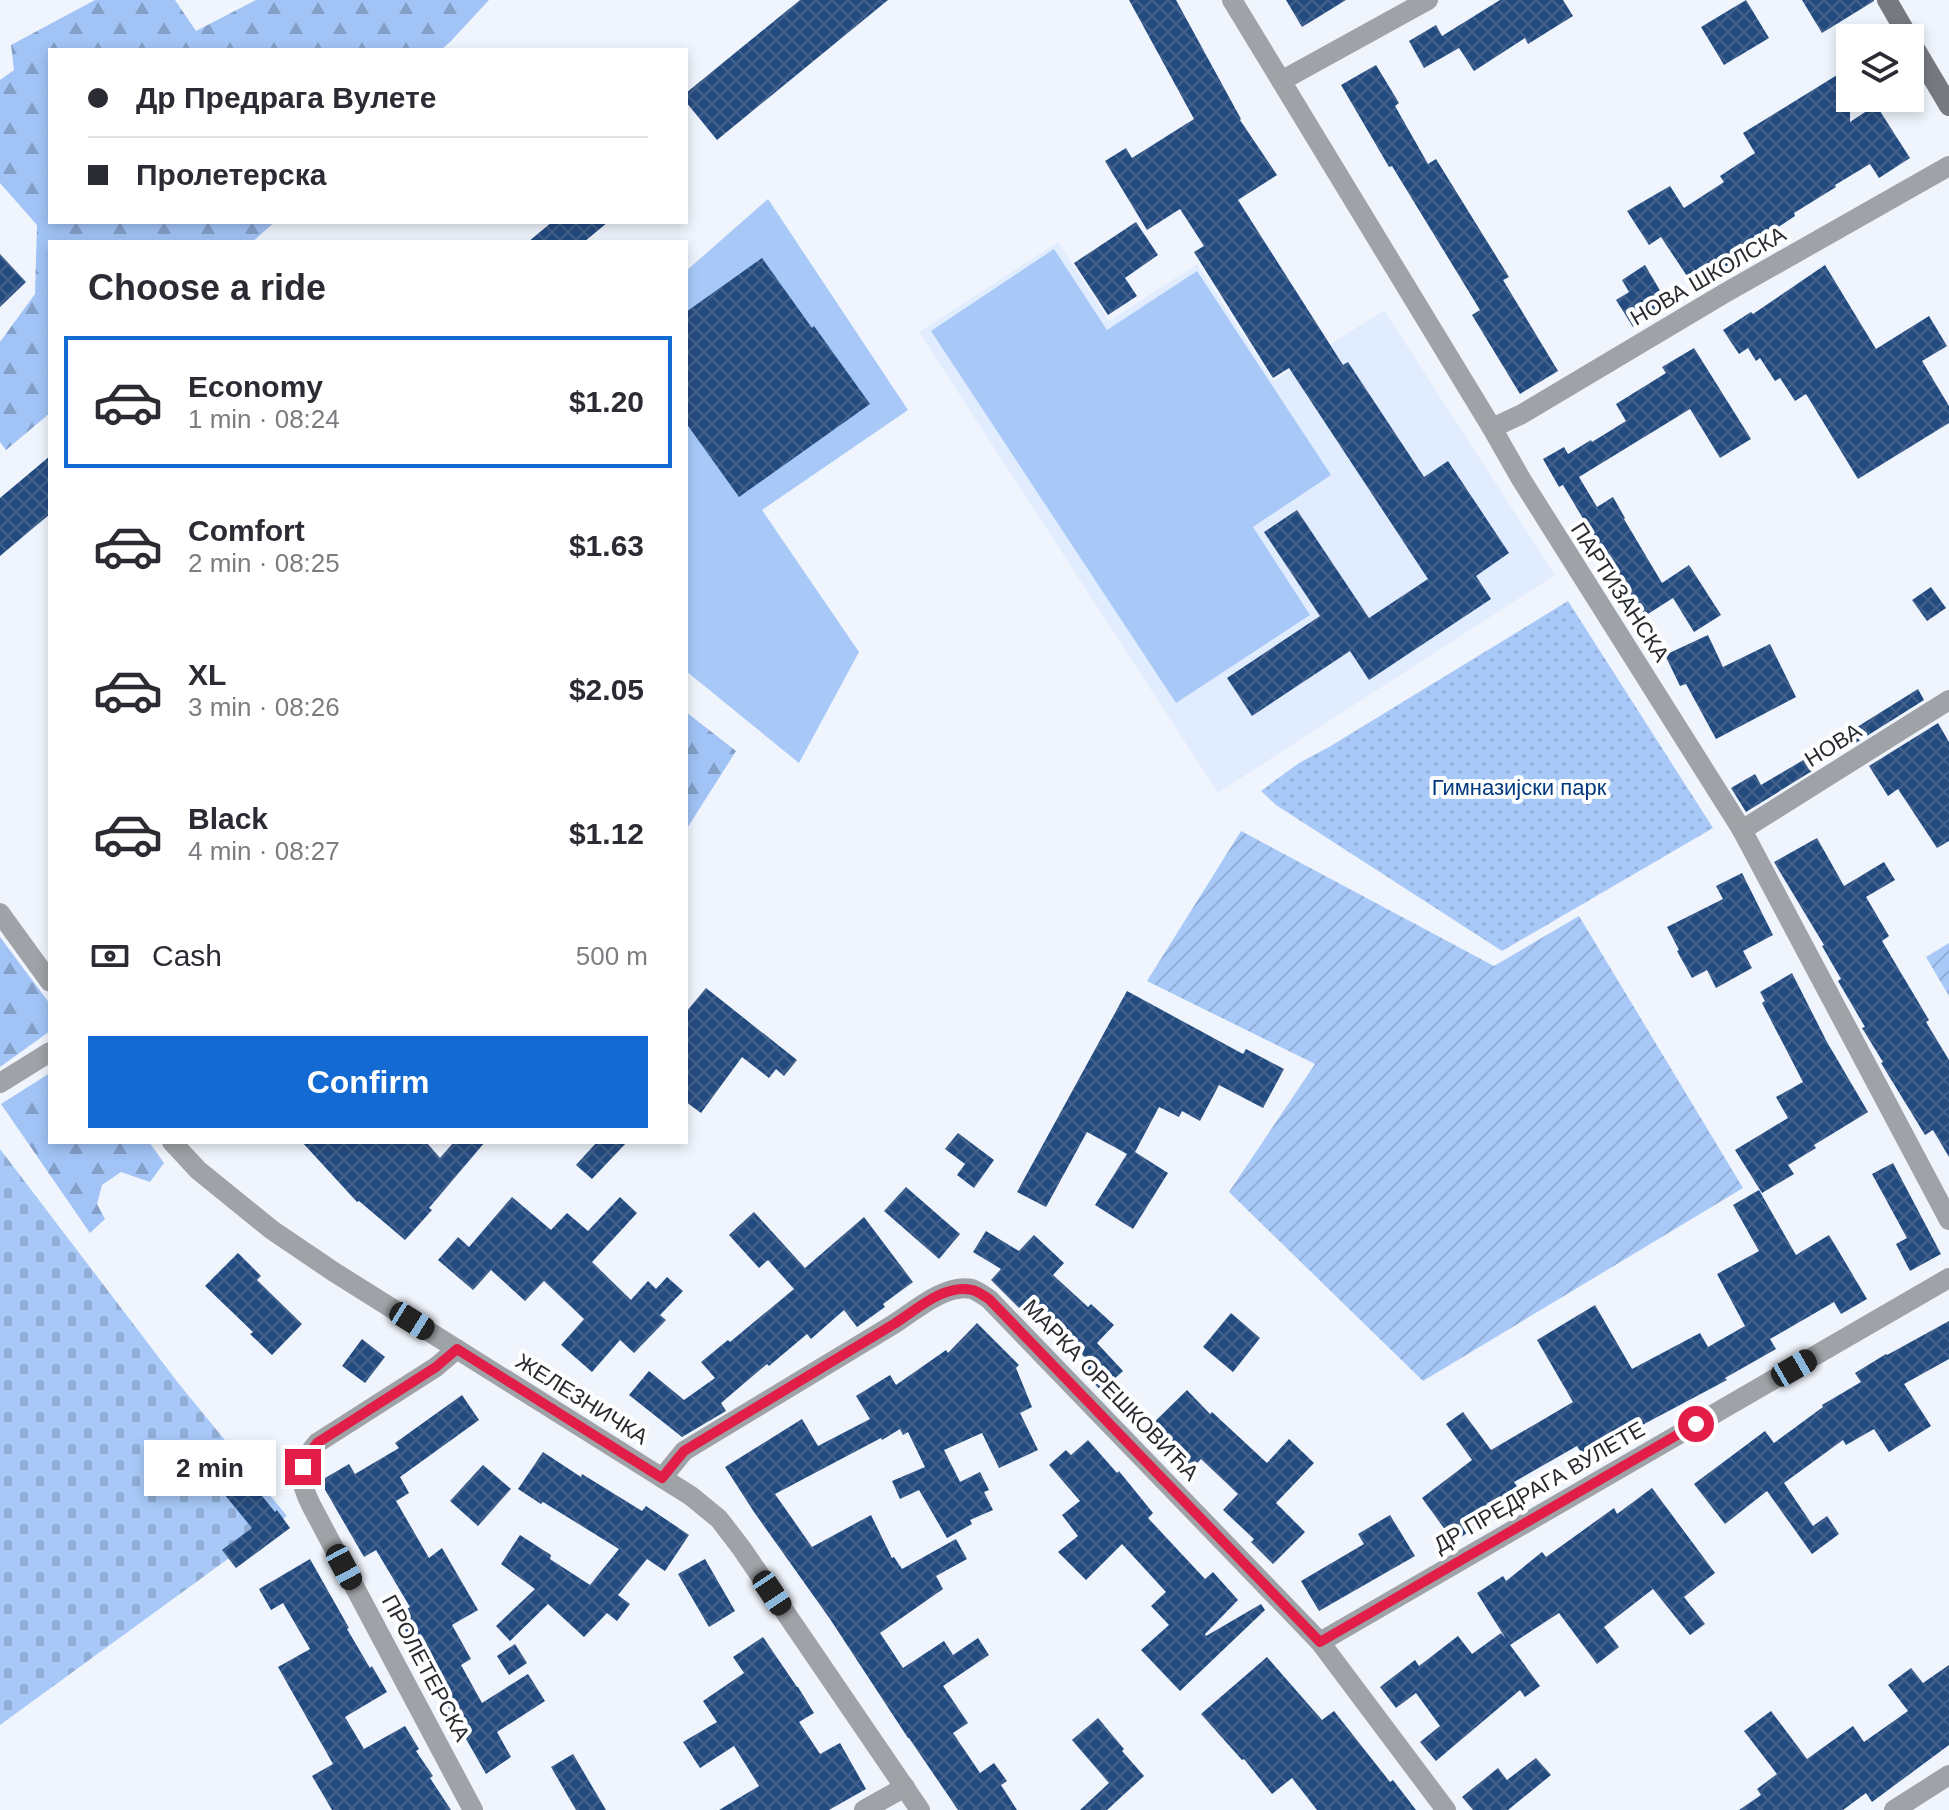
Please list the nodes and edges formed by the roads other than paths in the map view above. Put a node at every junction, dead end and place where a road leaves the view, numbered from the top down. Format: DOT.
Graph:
graph roads {
  1 [pos="1232,0"];
  2 [pos="1428,0"];
  3 [pos="1887,0"];
  4 [pos="1901,24"];
  5 [pos="1924,63"];
  6 [pos="1281,81"];
  7 [pos="1949,106"];
  8 [pos="1949,166"];
  9 [pos="1492,428"];
  10 [pos="1949,700"];
  11 [pos="1742,830"];
  12 [pos="0,913"];
  13 [pos="48,979"];
  14 [pos="48,1053"];
  15 [pos="0,1083"];
  16 [pos="174,1144"];
  17 [pos="1949,1220"];
  18 [pos="1949,1278"];
  19 [pos="457,1349"];
  20 [pos="662,1478"];
  21 [pos="1320,1642"];
  22 [pos="1949,1775"];
  23 [pos="905,1787"];
  24 [pos="473,1810"];
  25 [pos="864,1810"];
  26 [pos="920,1810"];
  27 [pos="1446,1810"];
  28 [pos="1894,1810"];
  1 -- 6 [label="street, ПАРТИЗАНСКА"];
  2 -- 6 [label="street"];
  3 -- 4 [label="street"];
  5 -- 7 [label="street"];
  6 -- 9 [label="street, ПАРТИЗАНСКА"];
  8 -- 9 [label="street, НОВА ШКОЛСКА"];
  9 -- 11 [label="street, ПАРТИЗАНСКА"];
  10 -- 11 [label="street, НОВА"];
  11 -- 17 [label="street, ПАРТИЗАНСКА"];
  12 -- 13 [label="street"];
  14 -- 15 [label="street"];
  16 -- 19 [label="street, ЖЕЛЕЗНИЧКА"];
  18 -- 21 [label="street, ДР ПРЕДРАГА ВУЛЕТЕ"];
  19 -- 20 [label="street, ЖЕЛЕЗНИЧКА"];
  19 -- 24 [label="street, ПРОЛЕТЕРСКА"];
  20 -- 21 [label="street, МАРКА ОРЕШКОВИЋА"];
  20 -- 23 [label="street, ЖЕЛЕЗНИЧКА"];
  21 -- 27 [label="street, МАРКА ОРЕШКОВИЋА"];
  22 -- 28 [label="street"];
  23 -- 25 [label="street"];
  23 -- 26 [label="street, ЖЕЛЕЗНИЧКА"];
}
